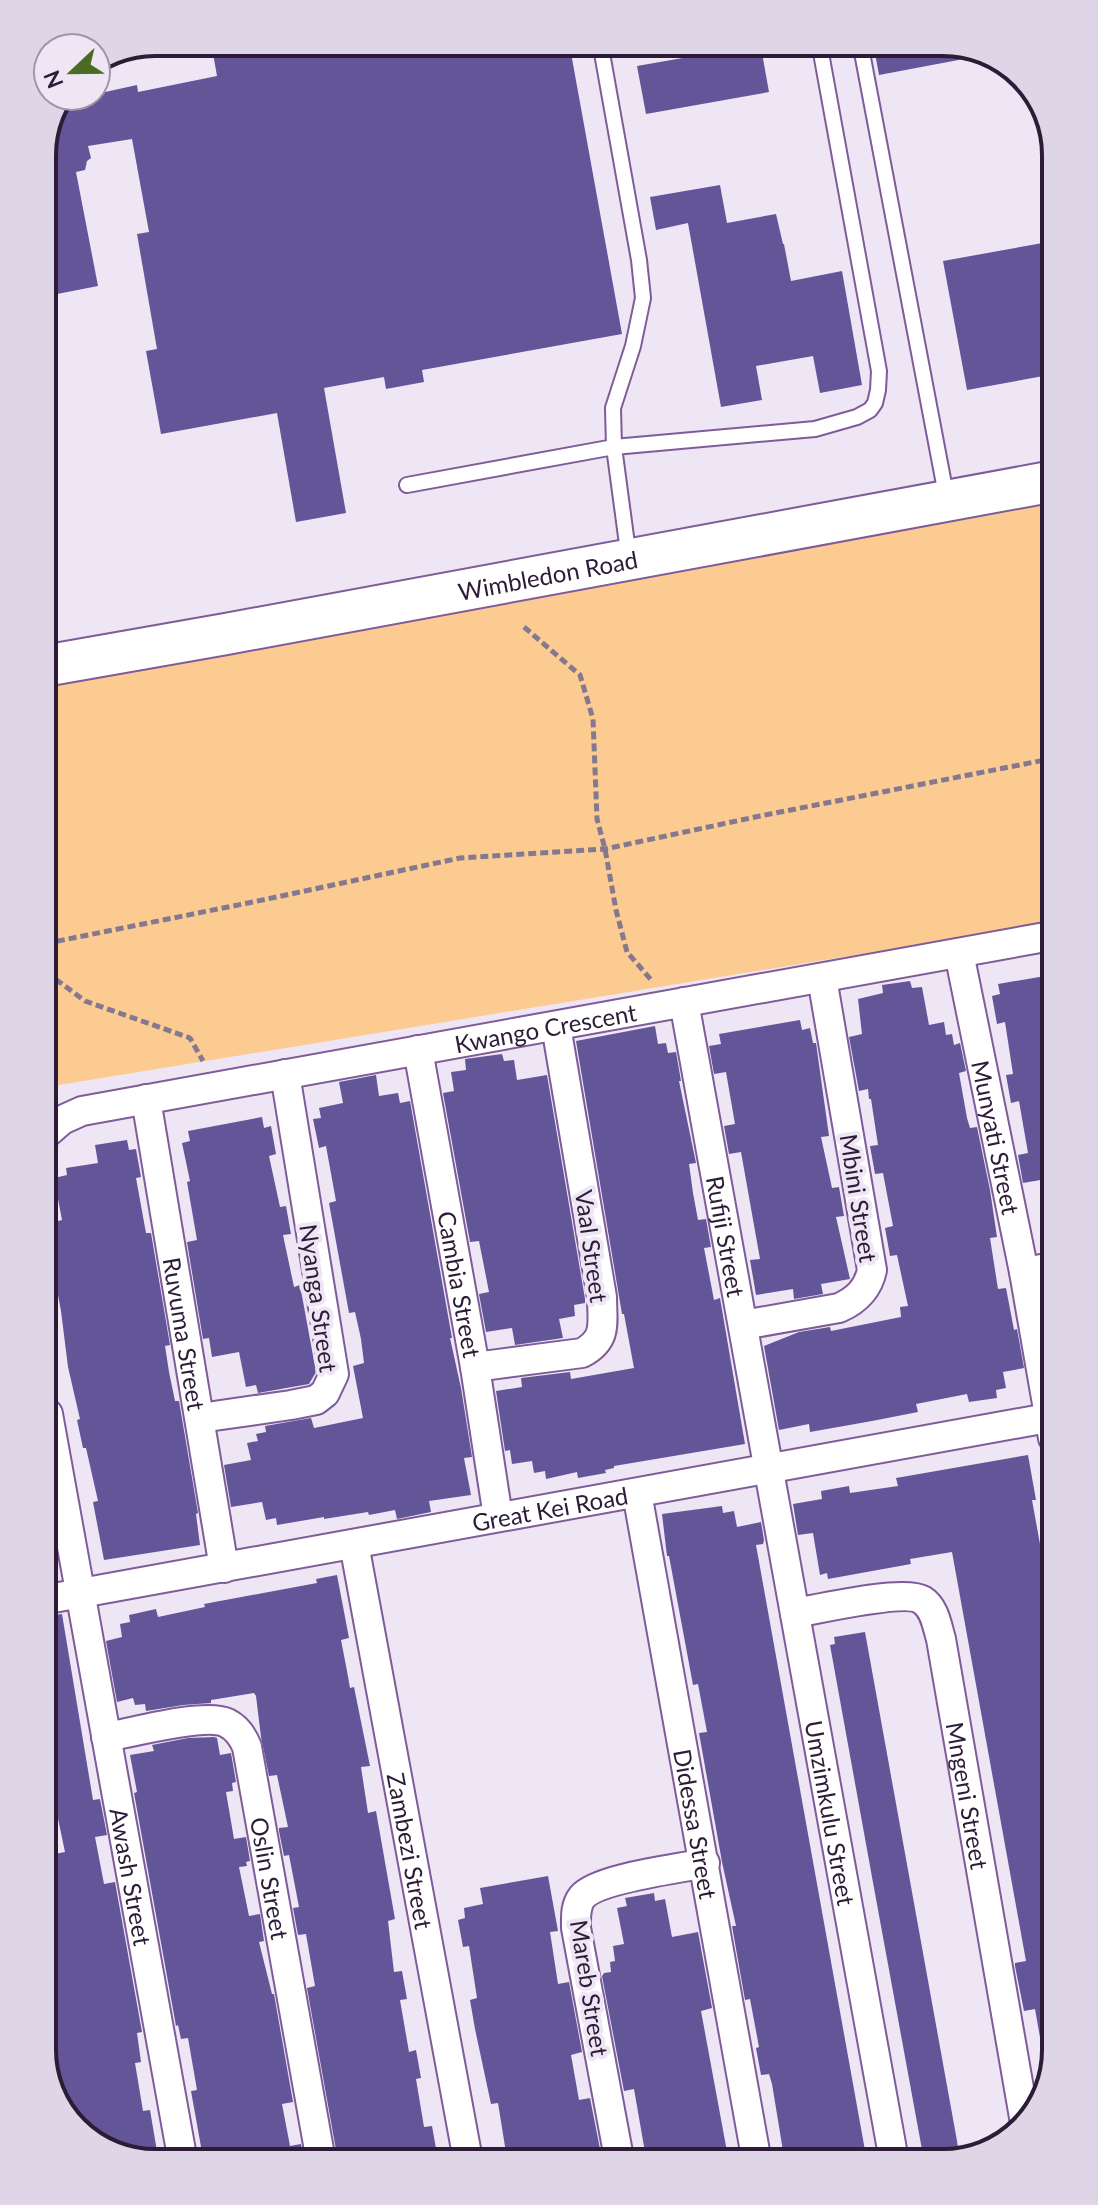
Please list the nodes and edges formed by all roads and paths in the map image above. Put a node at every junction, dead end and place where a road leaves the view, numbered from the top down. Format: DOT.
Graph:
graph roads {
  1 [pos="603,56"];
  2 [pos="822,56"];
  3 [pos="863,56"];
  4 [pos="614,447"];
  5 [pos="1042,483"];
  6 [pos="407,485"];
  7 [pos="947,501"];
  8 [pos="629,559"];
  9 [pos="524,627"];
  10 [pos="56,664"];
  11 [pos="1042,761"];
  12 [pos="605,849"];
  13 [pos="1042,938"];
  14 [pos="56,941"];
  15 [pos="959,953"];
  16 [pos="822,978"];
  17 [pos="56,979"];
  18 [pos="684,1002"];
  19 [pos="556,1026"];
  20 [pos="418,1050"];
  21 [pos="285,1074"];
  22 [pos="216,1087"];
  23 [pos="146,1099"];
  24 [pos="56,1125"];
  25 [pos="1042,1269"];
  26 [pos="1024,1272"];
  27 [pos="743,1325"];
  28 [pos="475,1367"];
  29 [pos="1042,1370"];
  30 [pos="200,1418"];
  31 [pos="1042,1426"];
  32 [pos="56,1459"];
  33 [pos="769,1469"];
  34 [pos="637,1493"];
  35 [pos="498,1517"];
  36 [pos="354,1544"];
  37 [pos="224,1568"];
  38 [pos="80,1593"];
  39 [pos="56,1598"];
  40 [pos="795,1613"];
  41 [pos="106,1737"];
  42 [pos="705,1863"];
  43 [pos="1022,2109"];
  44 [pos="181,2149"];
  45 [pos="319,2149"];
  46 [pos="466,2149"];
  47 [pos="617,2149"];
  48 [pos="755,2149"];
  49 [pos="892,2149"];
  1 -- 4 [label="lane"];
  2 -- 4 [label="lane"];
  3 -- 7 [label="lane"];
  4 -- 6 [label="lane"];
  4 -- 8 [label="lane"];
  5 -- 7 [label="main road, Wimbledon Road"];
  7 -- 8 [label="main road, Wimbledon Road"];
  8 -- 10 [label="main road, Wimbledon Road"];
  9 -- 12 [label="path"];
  11 -- 12 [label="path"];
  12 -- 14 [label="path"];
  12 -- 18 [label="path"];
  13 -- 15 [label="street, Kwango Crescent"];
  15 -- 16 [label="street, Kwango Crescent"];
  15 -- 26 [label="street, Munyati Street"];
  16 -- 18 [label="street, Kwango Crescent"];
  16 -- 27 [label="street, Mbini Street"];
  17 -- 22 [label="path"];
  18 -- 19 [label="street, Kwango Crescent"];
  18 -- 27 [label="street, Rufiji Street"];
  19 -- 20 [label="street, Kwango Crescent"];
  19 -- 28 [label="street, Vaal Street"];
  20 -- 21 [label="street, Kwango Crescent"];
  20 -- 28 [label="street, Cambia Street"];
  21 -- 22 [label="street, Kwango Crescent"];
  21 -- 30 [label="street, Nyanga Street"];
  22 -- 23 [label="street, Kwango Crescent"];
  23 -- 24 [label="street, Kwango Crescent"];
  23 -- 30 [label="street, Ruvuma Street"];
  25 -- 26 [label="street"];
  26 -- 29 [label="street, Munyati Street"];
  27 -- 33 [label="street, Rufiji Street"];
  28 -- 35 [label="street, Cambia Street"];
  30 -- 37 [label="street, Ruvuma Street"];
  31 -- 33 [label="street, Great Kei Road"];
  32 -- 38 [label="street"];
  33 -- 34 [label="street, Great Kei Road"];
  33 -- 40 [label="street, Umzimkulu Street"];
  34 -- 35 [label="street, Great Kei Road"];
  34 -- 42 [label="street, Didessa Street"];
  35 -- 36 [label="street, Great Kei Road"];
  36 -- 37 [label="street, Great Kei Road"];
  36 -- 46 [label="street, Zambezi Street"];
  37 -- 38 [label="street, Great Kei Road"];
  38 -- 39 [label="street, Great Kei Road"];
  38 -- 41 [label="street, Awash Street"];
  40 -- 43 [label="street, Mngeni Street"];
  40 -- 49 [label="street, Umzimkulu Street"];
  41 -- 44 [label="street, Awash Street"];
  41 -- 45 [label="street, Oslin Street"];
  42 -- 47 [label="street, Mareb Street"];
  42 -- 48 [label="street, Didessa Street"];
}
